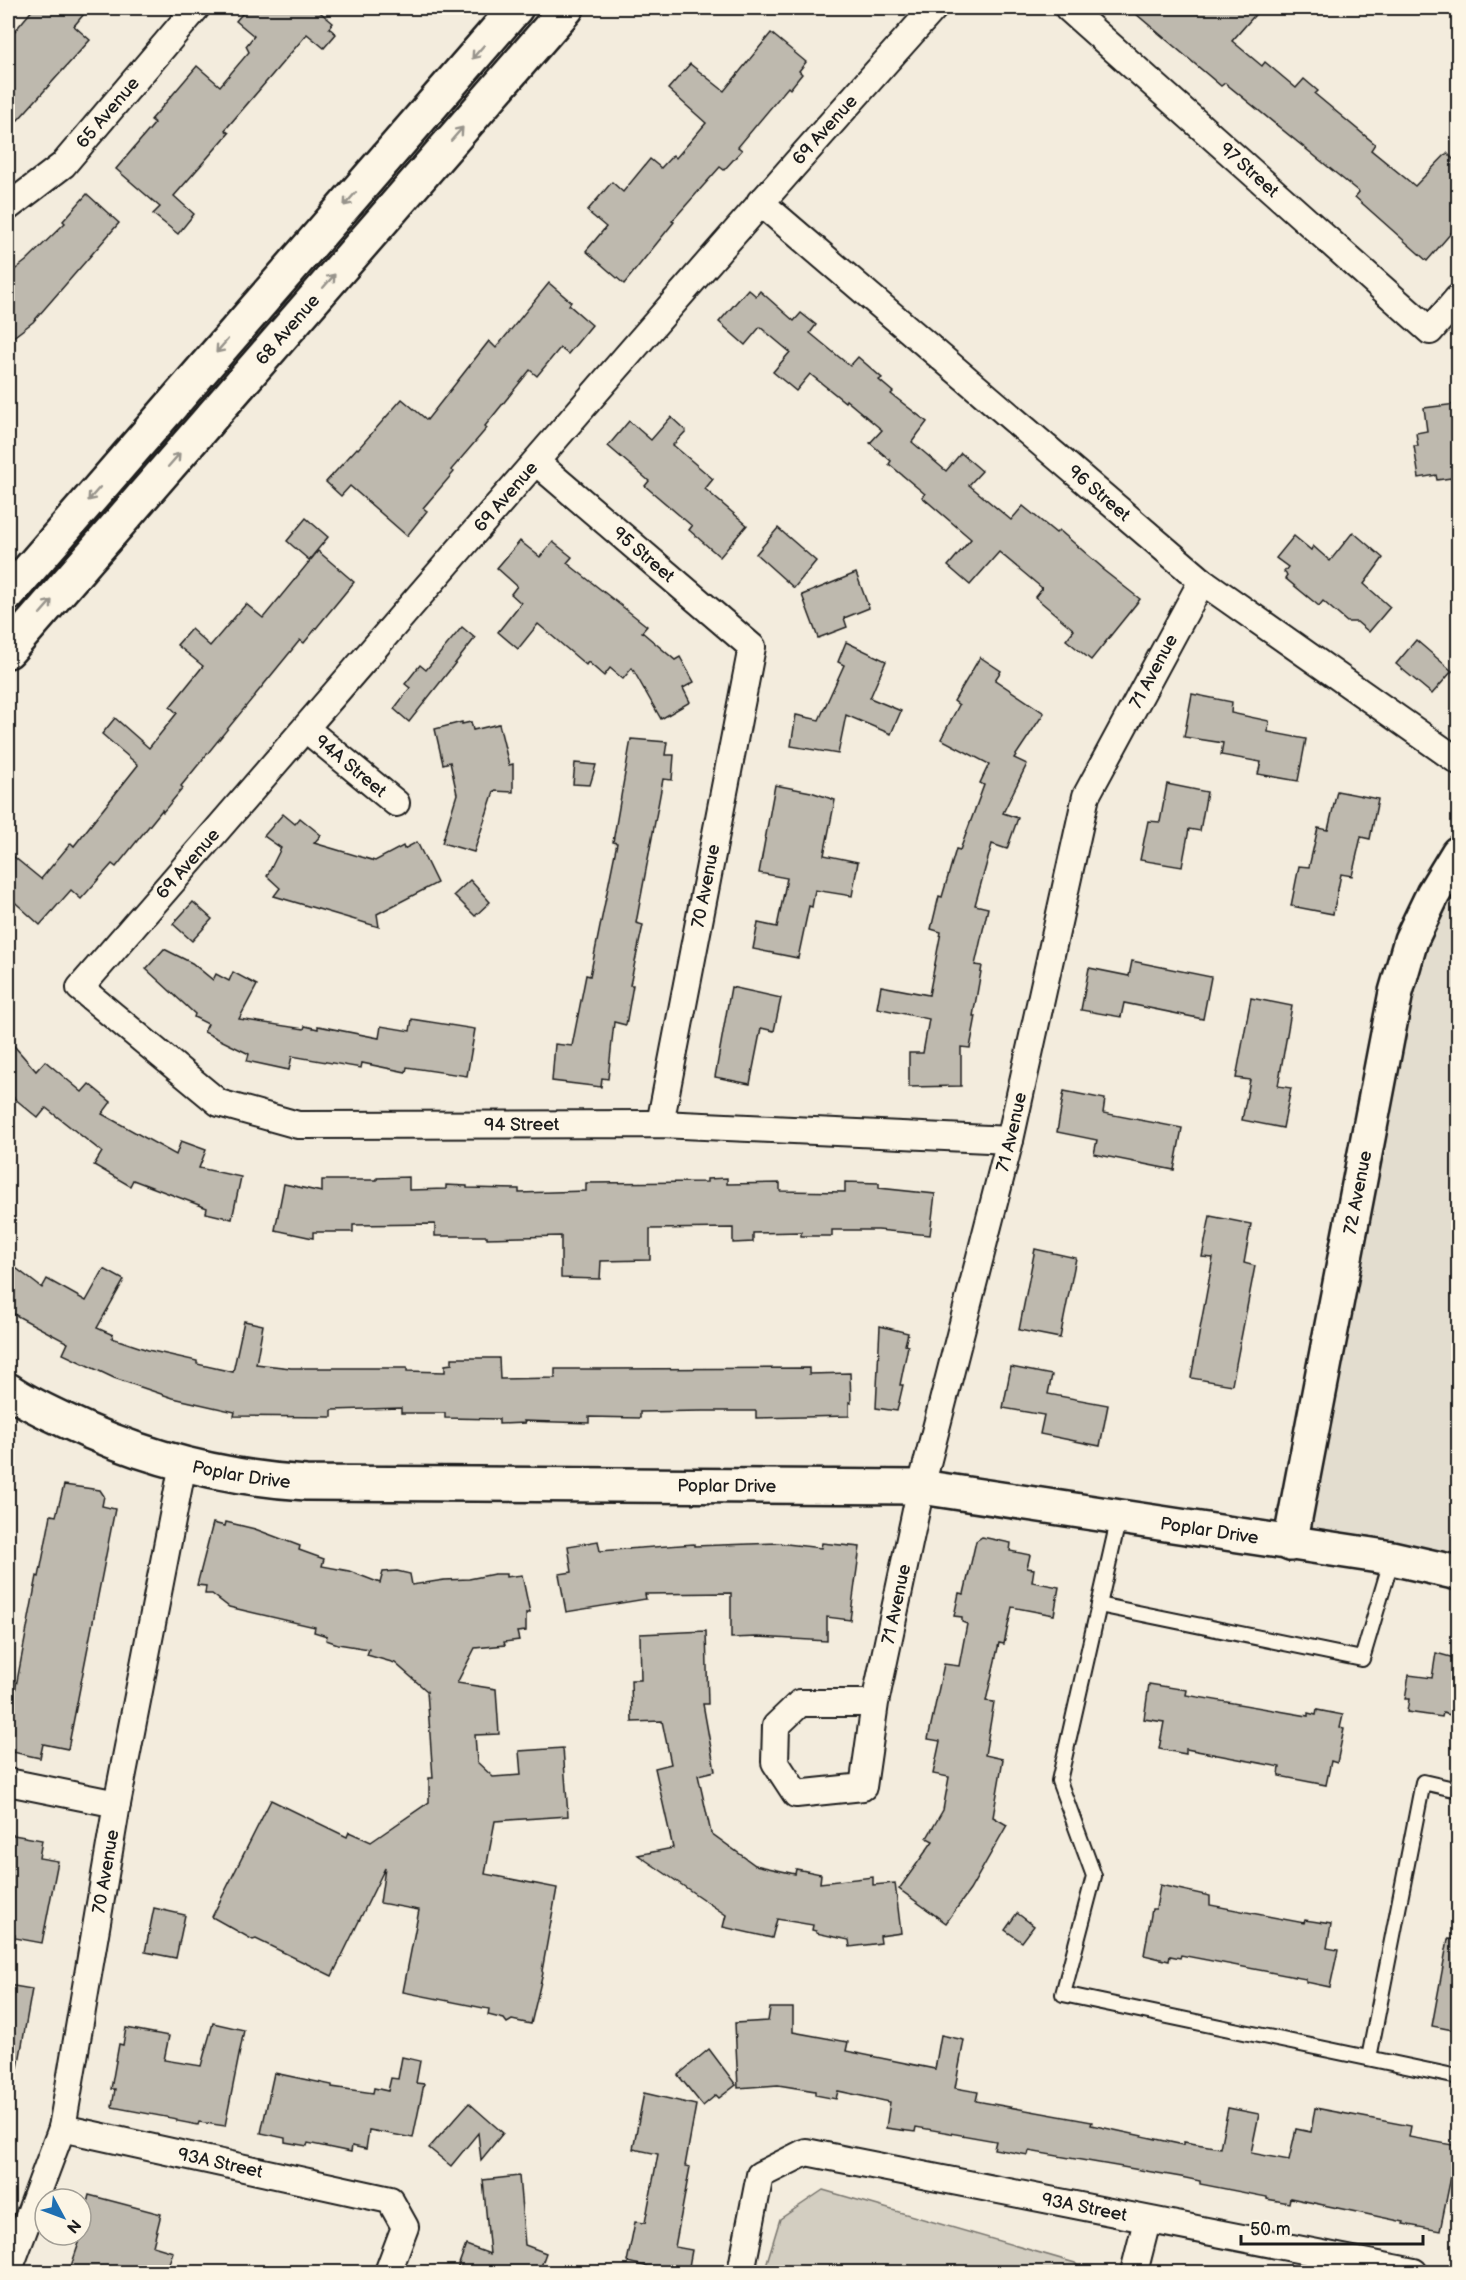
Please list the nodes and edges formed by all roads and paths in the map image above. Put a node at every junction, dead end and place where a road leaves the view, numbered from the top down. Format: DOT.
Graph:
graph roads {
  1 [pos="196,8"];
  2 [pos="516,8"];
  3 [pos="567,8"];
  4 [pos="934,8"];
  5 [pos="1068,8"];
  6 [pos="760,202"];
  7 [pos="8,207"];
  8 [pos="1458,298"];
  9 [pos="536,462"];
  10 [pos="1202,581"];
  11 [pos="8,594"];
  12 [pos="752,648"];
  13 [pos="8,651"];
  14 [pos="306,729"];
  15 [pos="1458,761"];
  16 [pos="396,803"];
  17 [pos="1458,853"];
  18 [pos="80,988"];
  19 [pos="660,1124"];
  20 [pos="1010,1140"];
  21 [pos="8,1390"];
  22 [pos="183,1464"];
  23 [pos="921,1487"];
  24 [pos="1119,1516"];
  25 [pos="1290,1544"];
  26 [pos="1392,1558"];
  27 [pos="1458,1573"];
  28 [pos="1099,1605"];
  29 [pos="875,1703"];
  30 [pos="8,1782"];
  31 [pos="1458,1790"];
  32 [pos="117,1804"];
  33 [pos="1370,2058"];
  34 [pos="1458,2077"];
  35 [pos="62,2128"];
  36 [pos="1147,2221"];
  37 [pos="8,2272"];
  38 [pos="388,2272"];
  39 [pos="741,2272"];
  40 [pos="1134,2272"];
  41 [pos="1414,2272"];
  1 -- 7 [label="street, 65 Avenue"];
  2 -- 11 [label="street, 68 Avenue, one-way"];
  13 -- 3 [label="street, 68 Avenue, one-way"];
  4 -- 6 [label="street, 69 Avenue"];
  5 -- 8 [label="street, 97 Street"];
  6 -- 9 [label="street, 69 Avenue"];
  6 -- 10 [label="street, 96 Street"];
  9 -- 12 [label="street, 95 Street"];
  9 -- 14 [label="street, 69 Avenue"];
  10 -- 15 [label="street, 96 Street"];
  10 -- 20 [label="street, 71 Avenue"];
  12 -- 19 [label="street, 70 Avenue"];
  14 -- 16 [label="street, 94A Street"];
  14 -- 18 [label="street, 69 Avenue"];
  17 -- 25 [label="street, 72 Avenue"];
  18 -- 19 [label="street, 94 Street"];
  19 -- 20 [label="street, 94 Street"];
  20 -- 23 [label="street, 71 Avenue"];
  21 -- 22 [label="street, Poplar Drive"];
  22 -- 23 [label="street, Poplar Drive"];
  22 -- 32 [label="street, 70 Avenue"];
  23 -- 24 [label="street, Poplar Drive"];
  23 -- 29 [label="street, 71 Avenue"];
  24 -- 25 [label="street, Poplar Drive"];
  24 -- 28 [label="lane"];
  25 -- 26 [label="street, Poplar Drive"];
  26 -- 27 [label="street, Poplar Drive"];
  26 -- 28 [label="lane"];
  28 -- 33 [label="lane"];
  29 -- 29 [label="street, 71 Avenue"];
  30 -- 32 [label="street"];
  31 -- 33 [label="lane"];
  32 -- 35 [label="street, 70 Avenue"];
  33 -- 34 [label="lane"];
  35 -- 37 [label="street, 70 Avenue"];
  35 -- 38 [label="street, 93A Street"];
  36 -- 39 [label="street, 93A Street"];
  36 -- 40 [label="street"];
  36 -- 41 [label="street, 93A Street"];
}
